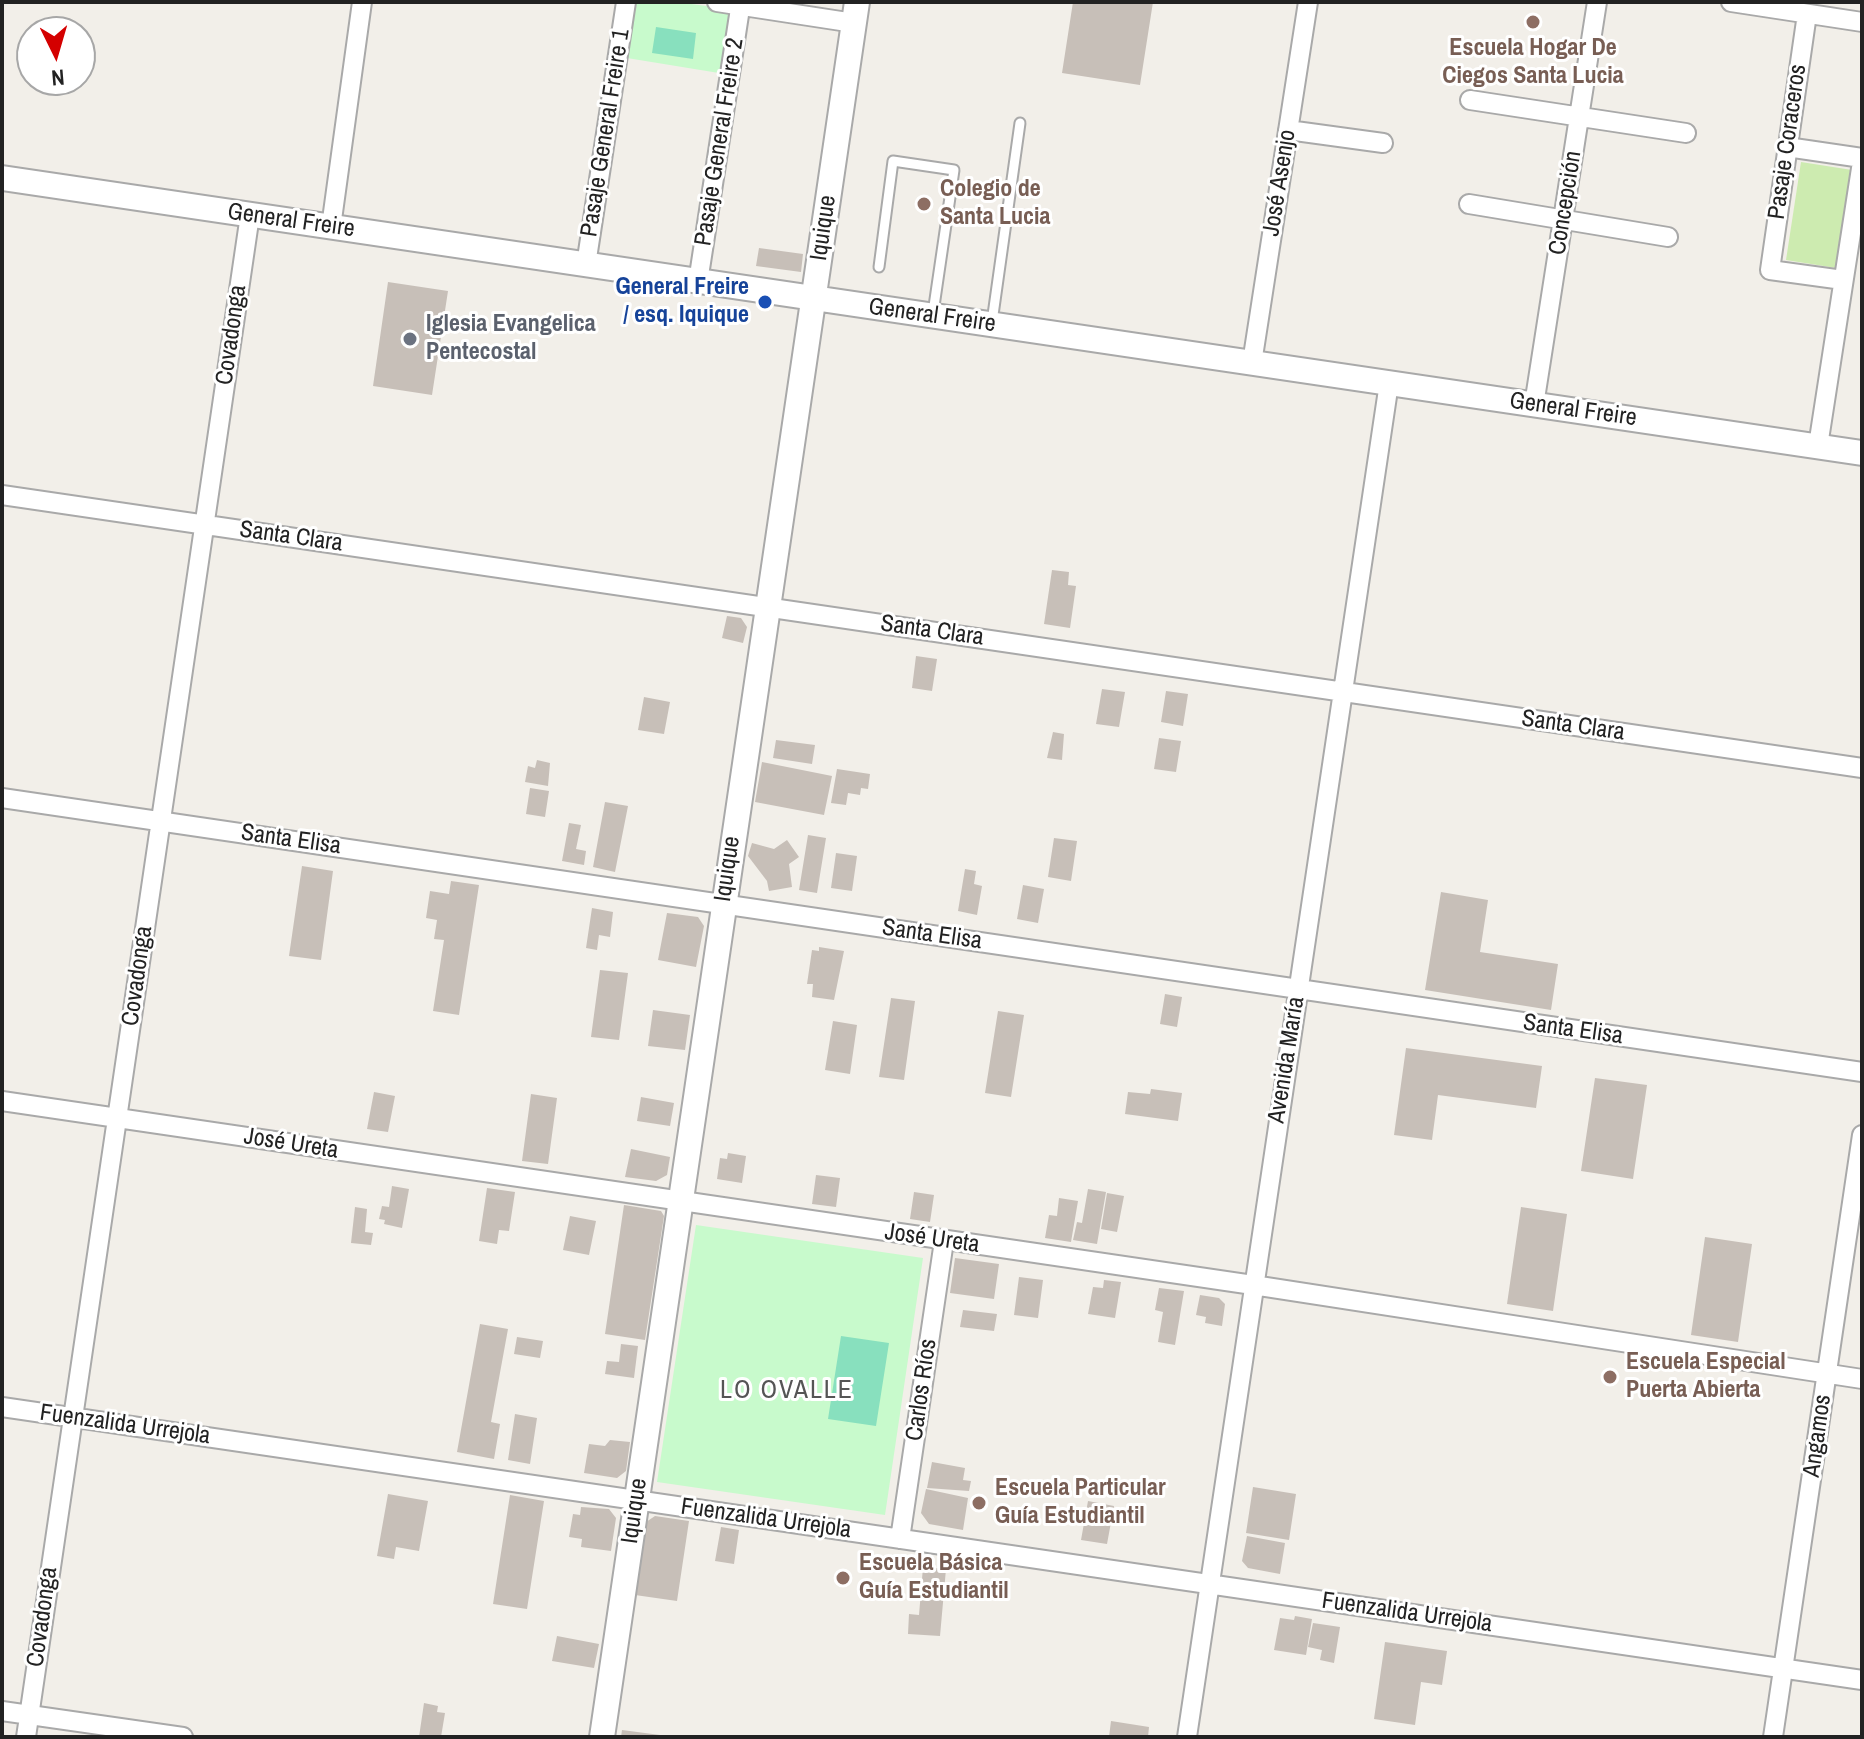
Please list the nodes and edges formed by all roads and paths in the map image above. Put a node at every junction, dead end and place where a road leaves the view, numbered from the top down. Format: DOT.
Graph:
graph roads {
  1 [pos="362,2"];
  2 [pos="626,2"];
  3 [pos="717,2"];
  4 [pos="1308,2"];
  5 [pos="1597,2"];
  6 [pos="1731,2"];
  7 [pos="741,4"];
  8 [pos="856,12"];
  9 [pos="1807,14"];
  10 [pos="1862,22"];
  11 [pos="1470,100"];
  12 [pos="1579,117"];
  13 [pos="1020,123"];
  14 [pos="1288,130"];
  15 [pos="1686,133"];
  16 [pos="1383,143"];
  17 [pos="1787,147"];
  18 [pos="1862,160"];
  19 [pos="2,178"];
  20 [pos="1469,204"];
  21 [pos="250,215"];
  22 [pos="1563,220"];
  23 [pos="331,227"];
  24 [pos="1668,237"];
  25 [pos="586,265"];
  26 [pos="879,267"];
  27 [pos="1843,280"];
  28 [pos="698,282"];
  29 [pos="813,299"];
  30 [pos="933,316"];
  31 [pos="992,325"];
  32 [pos="1252,363"];
  33 [pos="1389,383"];
  34 [pos="1534,405"];
  35 [pos="1818,446"];
  36 [pos="1862,453"];
  37 [pos="2,495"];
  38 [pos="204,524"];
  39 [pos="768,607"];
  40 [pos="1342,692"];
  41 [pos="1862,768"];
  42 [pos="2,798"];
  43 [pos="161,821"];
  44 [pos="723,904"];
  45 [pos="1298,989"];
  46 [pos="1862,1072"];
  47 [pos="2,1101"];
  48 [pos="117,1118"];
  49 [pos="1862,1135"];
  50 [pos="679,1203"];
  51 [pos="944,1241"];
  52 [pos="1253,1285"];
  53 [pos="1827,1374"];
  54 [pos="1862,1379"];
  55 [pos="2,1407"];
  56 [pos="73,1417"];
  57 [pos="636,1500"];
  58 [pos="900,1539"];
  59 [pos="1209,1584"];
  60 [pos="1783,1668"];
  61 [pos="1862,1680"];
  62 [pos="2,1711"];
  63 [pos="29,1715"];
  64 [pos="26,1737"];
  65 [pos="183,1737"];
  66 [pos="602,1737"];
  67 [pos="1187,1737"];
  68 [pos="1773,1737"];
  1 -- 23 [label="street"];
  2 -- 25 [label="street, Pasaje General Freire 1"];
  3 -- 7 [label="street"];
  4 -- 14 [label="street, José Asenjo"];
  5 -- 12 [label="street, Concepción"];
  6 -- 9 [label="street"];
  7 -- 8 [label="street"];
  7 -- 28 [label="street, Pasaje General Freire 2"];
  8 -- 29 [label="street, Iquique"];
  9 -- 10 [label="street"];
  9 -- 17 [label="street, Pasaje Coraceros"];
  11 -- 12 [label="street"];
  12 -- 15 [label="street"];
  12 -- 22 [label="street, Concepción"];
  13 -- 31 [label="lane"];
  14 -- 16 [label="street"];
  14 -- 32 [label="street, José Asenjo"];
  17 -- 18 [label="street"];
  17 -- 27 [label="street, Pasaje Coraceros"];
  18 -- 27 [label="street"];
  19 -- 21 [label="street, General Freire"];
  20 -- 22 [label="street"];
  21 -- 23 [label="street, General Freire"];
  21 -- 38 [label="street, Covadonga"];
  22 -- 24 [label="street"];
  22 -- 34 [label="street, Concepción"];
  23 -- 25 [label="street, General Freire"];
  25 -- 28 [label="street, General Freire"];
  26 -- 30 [label="lane"];
  27 -- 35 [label="street"];
  28 -- 29 [label="street, General Freire"];
  29 -- 30 [label="street, General Freire"];
  29 -- 39 [label="street, Iquique"];
  30 -- 31 [label="street, General Freire"];
  31 -- 32 [label="street, General Freire"];
  32 -- 33 [label="street, General Freire"];
  33 -- 34 [label="street, General Freire"];
  33 -- 40 [label="street, Avenida María"];
  34 -- 35 [label="street, General Freire"];
  35 -- 36 [label="street, General Freire"];
  37 -- 38 [label="street, Santa Clara"];
  38 -- 39 [label="street, Santa Clara"];
  38 -- 43 [label="street, Covadonga"];
  39 -- 40 [label="street, Santa Clara"];
  39 -- 44 [label="street, Iquique"];
  40 -- 41 [label="street, Santa Clara"];
  40 -- 45 [label="street, Avenida María"];
  42 -- 43 [label="street, Santa Elisa"];
  43 -- 44 [label="street, Santa Elisa"];
  43 -- 48 [label="street, Covadonga"];
  44 -- 45 [label="street, Santa Elisa"];
  44 -- 50 [label="street, Iquique"];
  45 -- 46 [label="street, Santa Elisa"];
  45 -- 52 [label="street, Avenida María"];
  47 -- 48 [label="street, José Ureta"];
  48 -- 50 [label="street, José Ureta"];
  48 -- 56 [label="street, Covadonga"];
  49 -- 53 [label="street, Angamos"];
  50 -- 51 [label="street, José Ureta"];
  50 -- 57 [label="street, Iquique"];
  51 -- 52 [label="street, José Ureta"];
  51 -- 58 [label="street, Carlos Ríos"];
  52 -- 53 [label="street, José Ureta"];
  52 -- 59 [label="street, Avenida María"];
  53 -- 54 [label="street, José Ureta"];
  53 -- 60 [label="street, Angamos"];
  55 -- 56 [label="street, Fuenzalida Urrejola"];
  56 -- 57 [label="street, Fuenzalida Urrejola"];
  56 -- 63 [label="street, Covadonga"];
  57 -- 58 [label="street, Fuenzalida Urrejola"];
  57 -- 66 [label="street, Iquique"];
  58 -- 59 [label="street, Fuenzalida Urrejola"];
  59 -- 60 [label="street, Fuenzalida Urrejola"];
  59 -- 67 [label="street, Avenida María"];
  60 -- 61 [label="street, Fuenzalida Urrejola"];
  60 -- 68 [label="street, Angamos"];
  62 -- 63 [label="street"];
  63 -- 64 [label="street, Covadonga"];
  63 -- 65 [label="street"];
}
